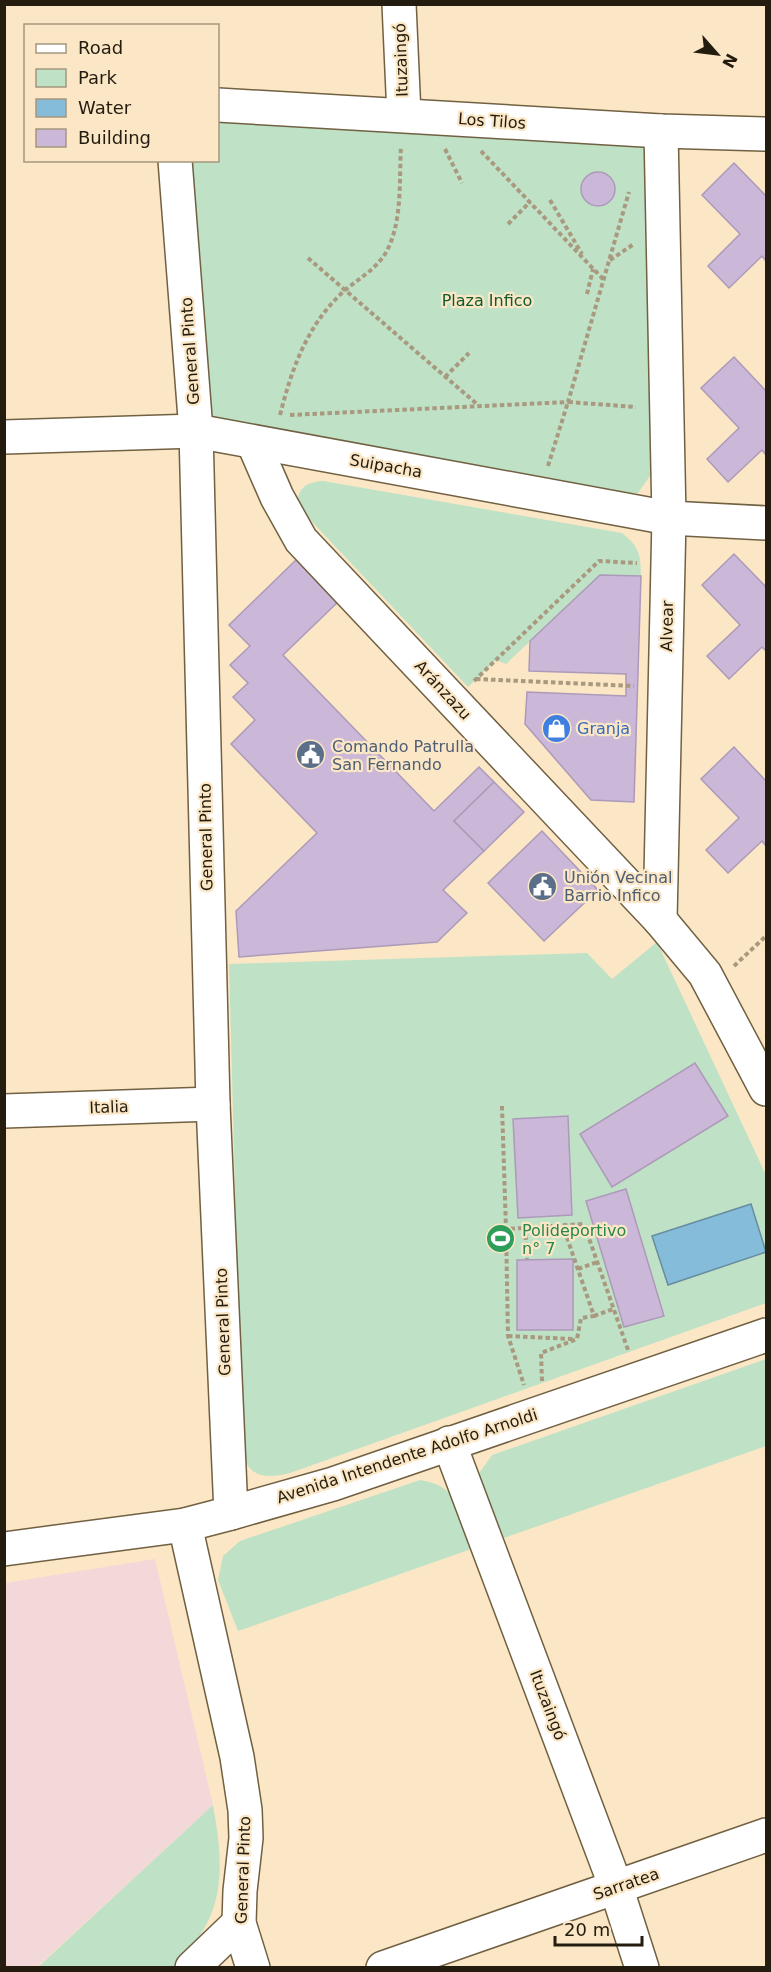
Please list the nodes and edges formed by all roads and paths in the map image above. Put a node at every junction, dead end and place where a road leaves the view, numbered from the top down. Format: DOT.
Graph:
graph roads {
  1 [pos="399,4"];
  2 [pos="219,105"];
  3 [pos="404,115"];
  4 [pos="449,118"];
  5 [pos="661,131"];
  6 [pos="766,134"];
  7 [pos="175,162"];
  8 [pos="633,181"];
  9 [pos="550,200"];
  10 [pos="530,202"];
  11 [pos="508,224"];
  12 [pos="308,258"];
  13 [pos="585,260"];
  14 [pos="593,268"];
  15 [pos="603,279"];
  16 [pos="344,291"];
  17 [pos="587,294"];
  18 [pos="469,353"];
  19 [pos="445,377"];
  20 [pos="568,402"];
  21 [pos="479,406"];
  22 [pos="667,409"];
  23 [pos="196,431"];
  24 [pos="269,434"];
  25 [pos="4,437"];
  26 [pos="540,495"];
  27 [pos="669,518"];
  28 [pos="766,522"];
  29 [pos="668,565"];
  30 [pos="665,687"];
  31 [pos="464,690"];
  32 [pos="660,920"];
  33 [pos="766,936"];
  34 [pos="712,986"];
  35 [pos="766,1089"];
  36 [pos="213,1104"];
  37 [pos="502,1106"];
  38 [pos="4,1111"];
  39 [pos="563,1226"];
  40 [pos="525,1228"];
  41 [pos="506,1229"];
  42 [pos="528,1259"];
  43 [pos="597,1262"];
  44 [pos="578,1269"];
  45 [pos="614,1309"];
  46 [pos="594,1316"];
  47 [pos="766,1335"];
  48 [pos="508,1336"];
  49 [pos="577,1339"];
  50 [pos="638,1379"];
  51 [pos="539,1413"];
  52 [pos="449,1443"];
  53 [pos="231,1513"];
  54 [pos="185,1525"];
  55 [pos="4,1549"];
  56 [pos="766,1835"];
  57 [pos="616,1887"];
  58 [pos="239,1923"];
  59 [pos="192,1968"];
  60 [pos="253,1968"];
  61 [pos="383,1968"];
  62 [pos="642,1968"];
  1 -- 3 [label="street, Ituzaingó"];
  2 -- 3 [label="street, Los Tilos"];
  3 -- 4 [label="street, Los Tilos"];
  3 -- 16 [label="path"];
  4 -- 5 [label="street, Los Tilos"];
  4 -- 10 [label="path"];
  5 -- 6 [label="street, Los Tilos"];
  5 -- 22 [label="street, Alvear"];
  7 -- 23 [label="street, General Pinto"];
  8 -- 15 [label="path"];
  9 -- 13 [label="path"];
  10 -- 11 [label="path"];
  10 -- 13 [label="path"];
  12 -- 16 [label="path"];
  13 -- 14 [label="path"];
  14 -- 15 [label="path"];
  14 -- 17 [label="path"];
  15 -- 20 [label="path"];
  16 -- 19 [label="path"];
  16 -- 24 [label="path"];
  18 -- 19 [label="path"];
  19 -- 21 [label="path"];
  20 -- 21 [label="path"];
  20 -- 22 [label="path"];
  20 -- 26 [label="path"];
  21 -- 24 [label="path"];
  22 -- 27 [label="street, Alvear"];
  23 -- 24 [label="street, Suipacha"];
  23 -- 25 [label="street, Suipacha"];
  23 -- 36 [label="street, General Pinto"];
  24 -- 26 [label="street, Suipacha"];
  24 -- 31 [label="street, Aránzazu"];
  26 -- 27 [label="street, Suipacha"];
  27 -- 28 [label="street, Suipacha"];
  27 -- 29 [label="street, Alvear"];
  29 -- 30 [label="street, Alvear"];
  29 -- 31 [label="path"];
  30 -- 31 [label="path"];
  30 -- 32 [label="street, Alvear"];
  31 -- 32 [label="street, Aránzazu"];
  32 -- 34 [label="street"];
  33 -- 34 [label="path"];
  34 -- 35 [label="street"];
  36 -- 38 [label="street, Italia"];
  36 -- 53 [label="street, General Pinto"];
  37 -- 41 [label="path"];
  39 -- 40 [label="path"];
  39 -- 43 [label="path"];
  39 -- 44 [label="path"];
  40 -- 41 [label="path"];
  40 -- 42 [label="path"];
  41 -- 48 [label="path"];
  43 -- 44 [label="path"];
  43 -- 45 [label="path"];
  44 -- 46 [label="path"];
  45 -- 46 [label="path"];
  45 -- 50 [label="path"];
  46 -- 49 [label="path"];
  47 -- 50 [label="street, Avenida Intendente Adolfo Arnoldi"];
  48 -- 49 [label="path"];
  48 -- 51 [label="path"];
  49 -- 51 [label="path"];
  50 -- 51 [label="street, Avenida Intendente Adolfo Arnoldi"];
  51 -- 52 [label="street, Avenida Intendente Adolfo Arnoldi"];
  52 -- 53 [label="street, Avenida Intendente Adolfo Arnoldi"];
  52 -- 57 [label="street, Ituzaingó"];
  53 -- 54 [label="street, Avenida Intendente Adolfo Arnoldi"];
  54 -- 55 [label="street, Avenida Intendente Adolfo Arnoldi"];
  54 -- 58 [label="street, General Pinto"];
  56 -- 57 [label="street, Sarratea"];
  57 -- 61 [label="street, Sarratea"];
  57 -- 62 [label="street, Ituzaingó"];
  58 -- 59 [label="street"];
  58 -- 60 [label="street, General Pinto"];
}
